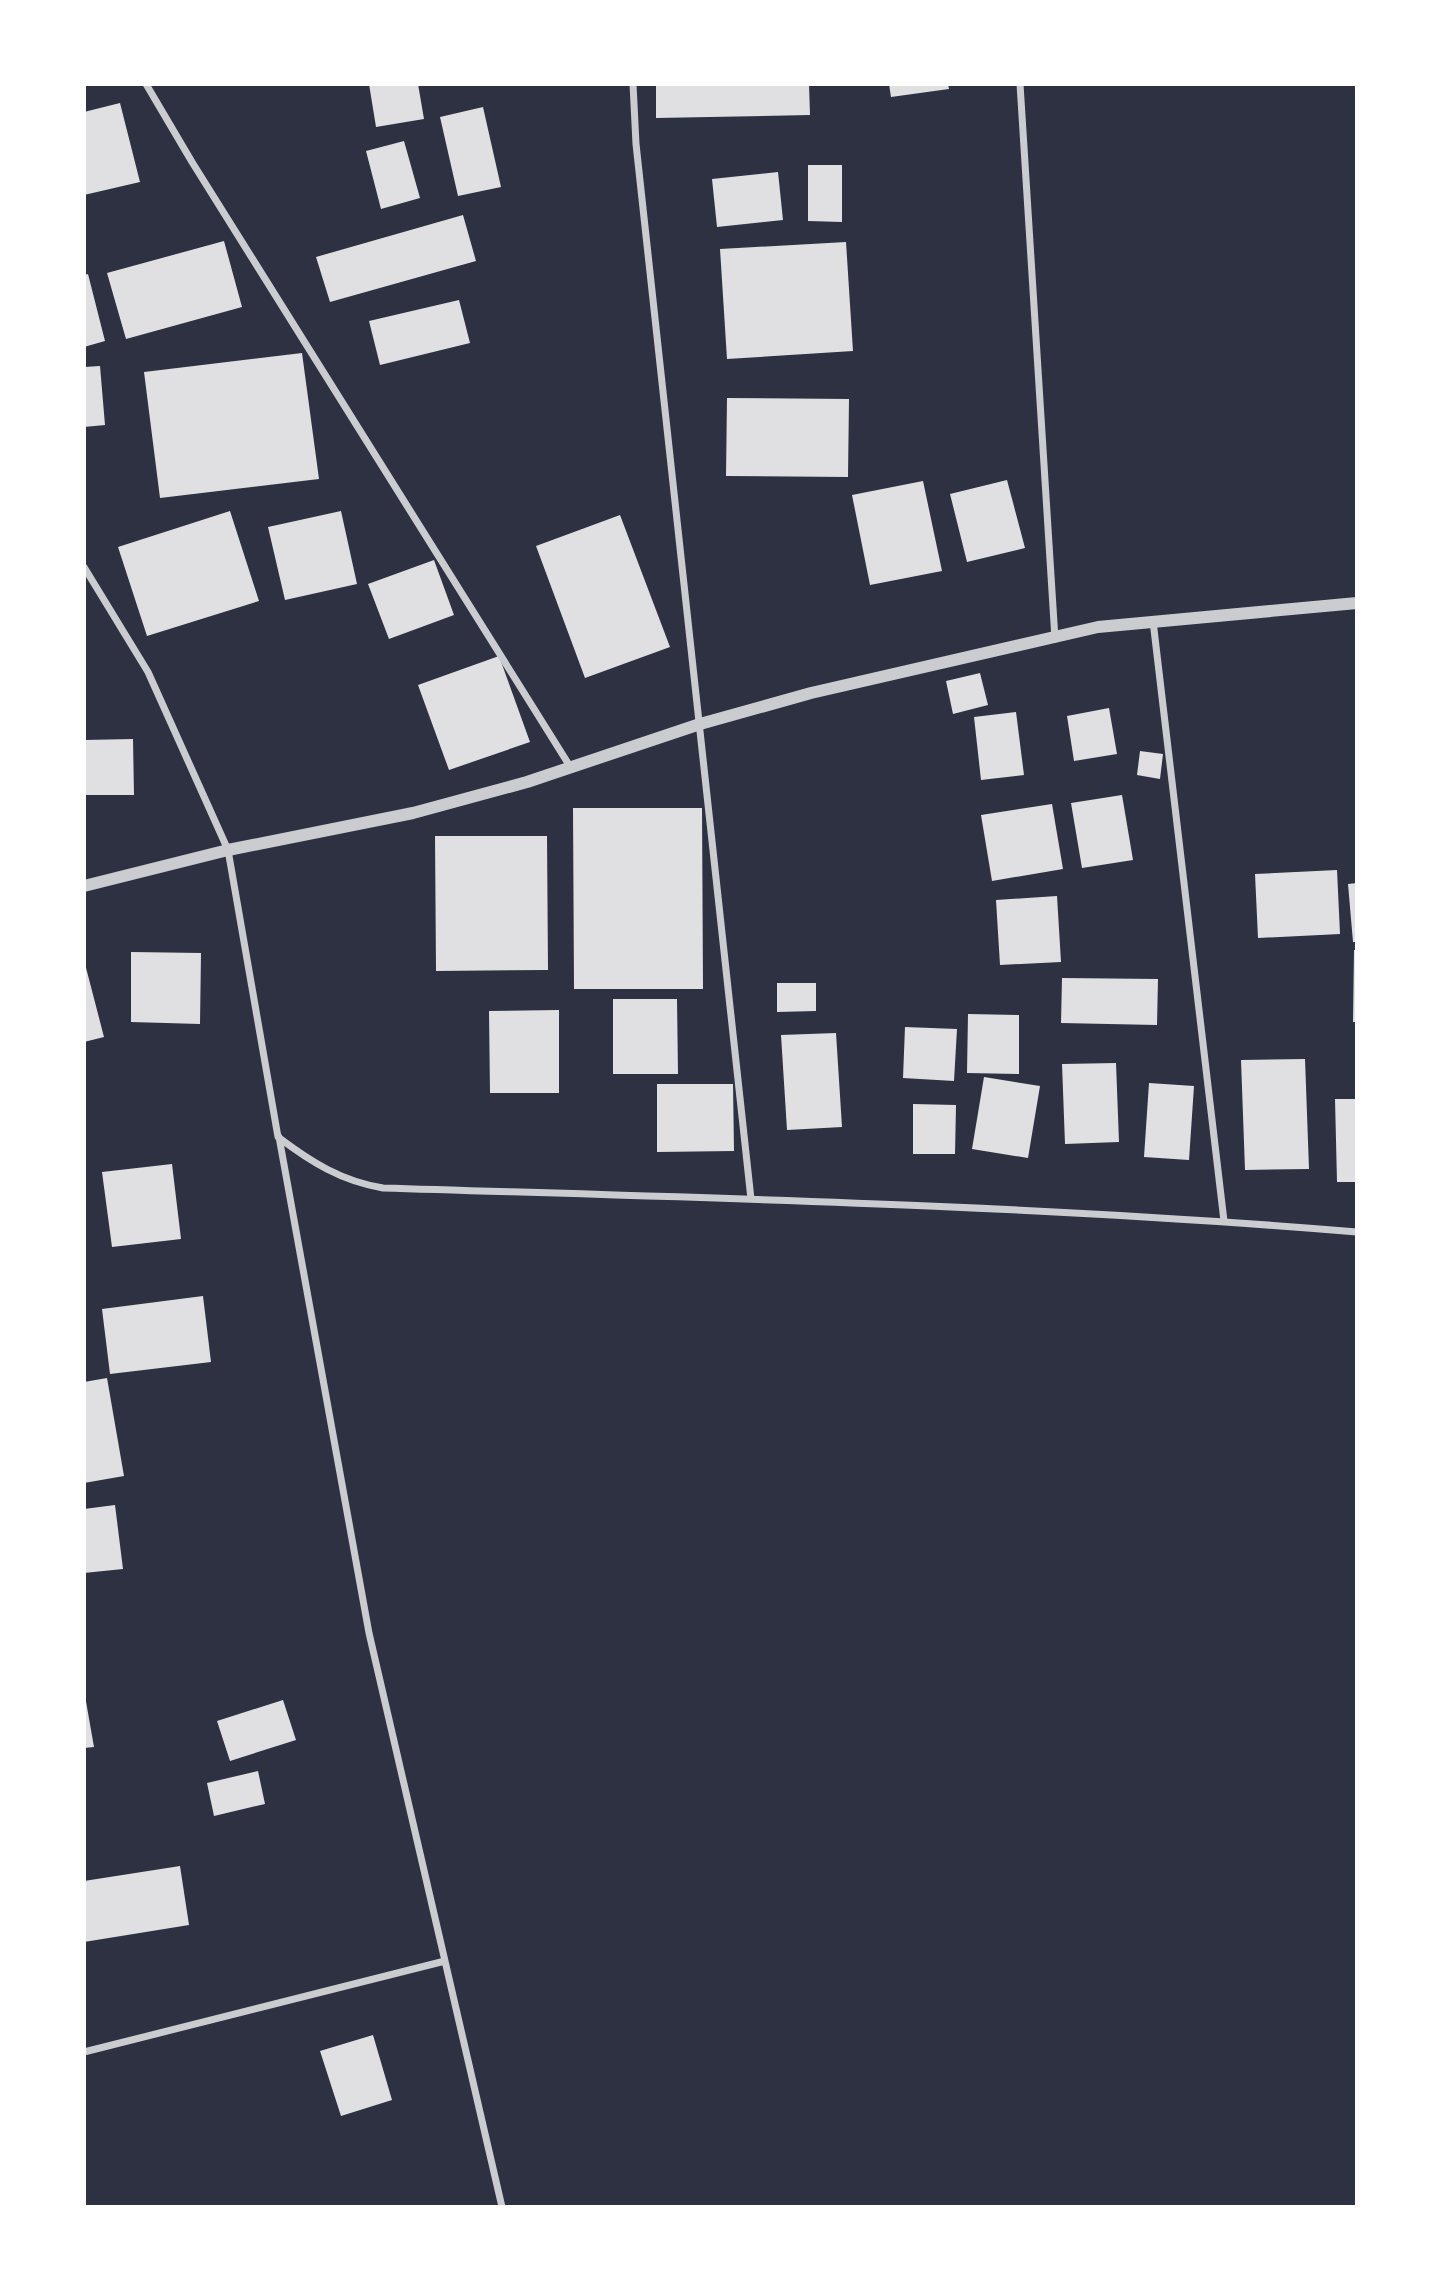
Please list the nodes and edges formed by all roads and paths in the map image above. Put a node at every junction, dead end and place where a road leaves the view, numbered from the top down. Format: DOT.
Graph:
graph roads {
  1 [pos="146,84"];
  2 [pos="633,84"];
  3 [pos="1020,84"];
  4 [pos="84,567"];
  5 [pos="1357,603"];
  6 [pos="1153,620"];
  7 [pos="1056,639"];
  8 [pos="700,724"];
  9 [pos="571,768"];
  10 [pos="229,850"];
  11 [pos="84,886"];
  12 [pos="278,1137"];
  13 [pos="751,1199"];
  14 [pos="1224,1221"];
  15 [pos="1357,1232"];
  16 [pos="445,1961"];
  17 [pos="84,2052"];
  18 [pos="502,2207"];
  1 -- 9 [label="street"];
  2 -- 8 [label="street"];
  3 -- 7 [label="street"];
  4 -- 10 [label="street"];
  5 -- 6 [label="street"];
  6 -- 7 [label="street"];
  6 -- 14 [label="street"];
  7 -- 8 [label="street"];
  8 -- 9 [label="street"];
  8 -- 13 [label="street"];
  9 -- 10 [label="street"];
  10 -- 11 [label="street"];
  10 -- 12 [label="street"];
  12 -- 13 [label="street"];
  12 -- 16 [label="street"];
  13 -- 14 [label="street"];
  14 -- 15 [label="street"];
  16 -- 17 [label="street"];
  16 -- 18 [label="street"];
}
